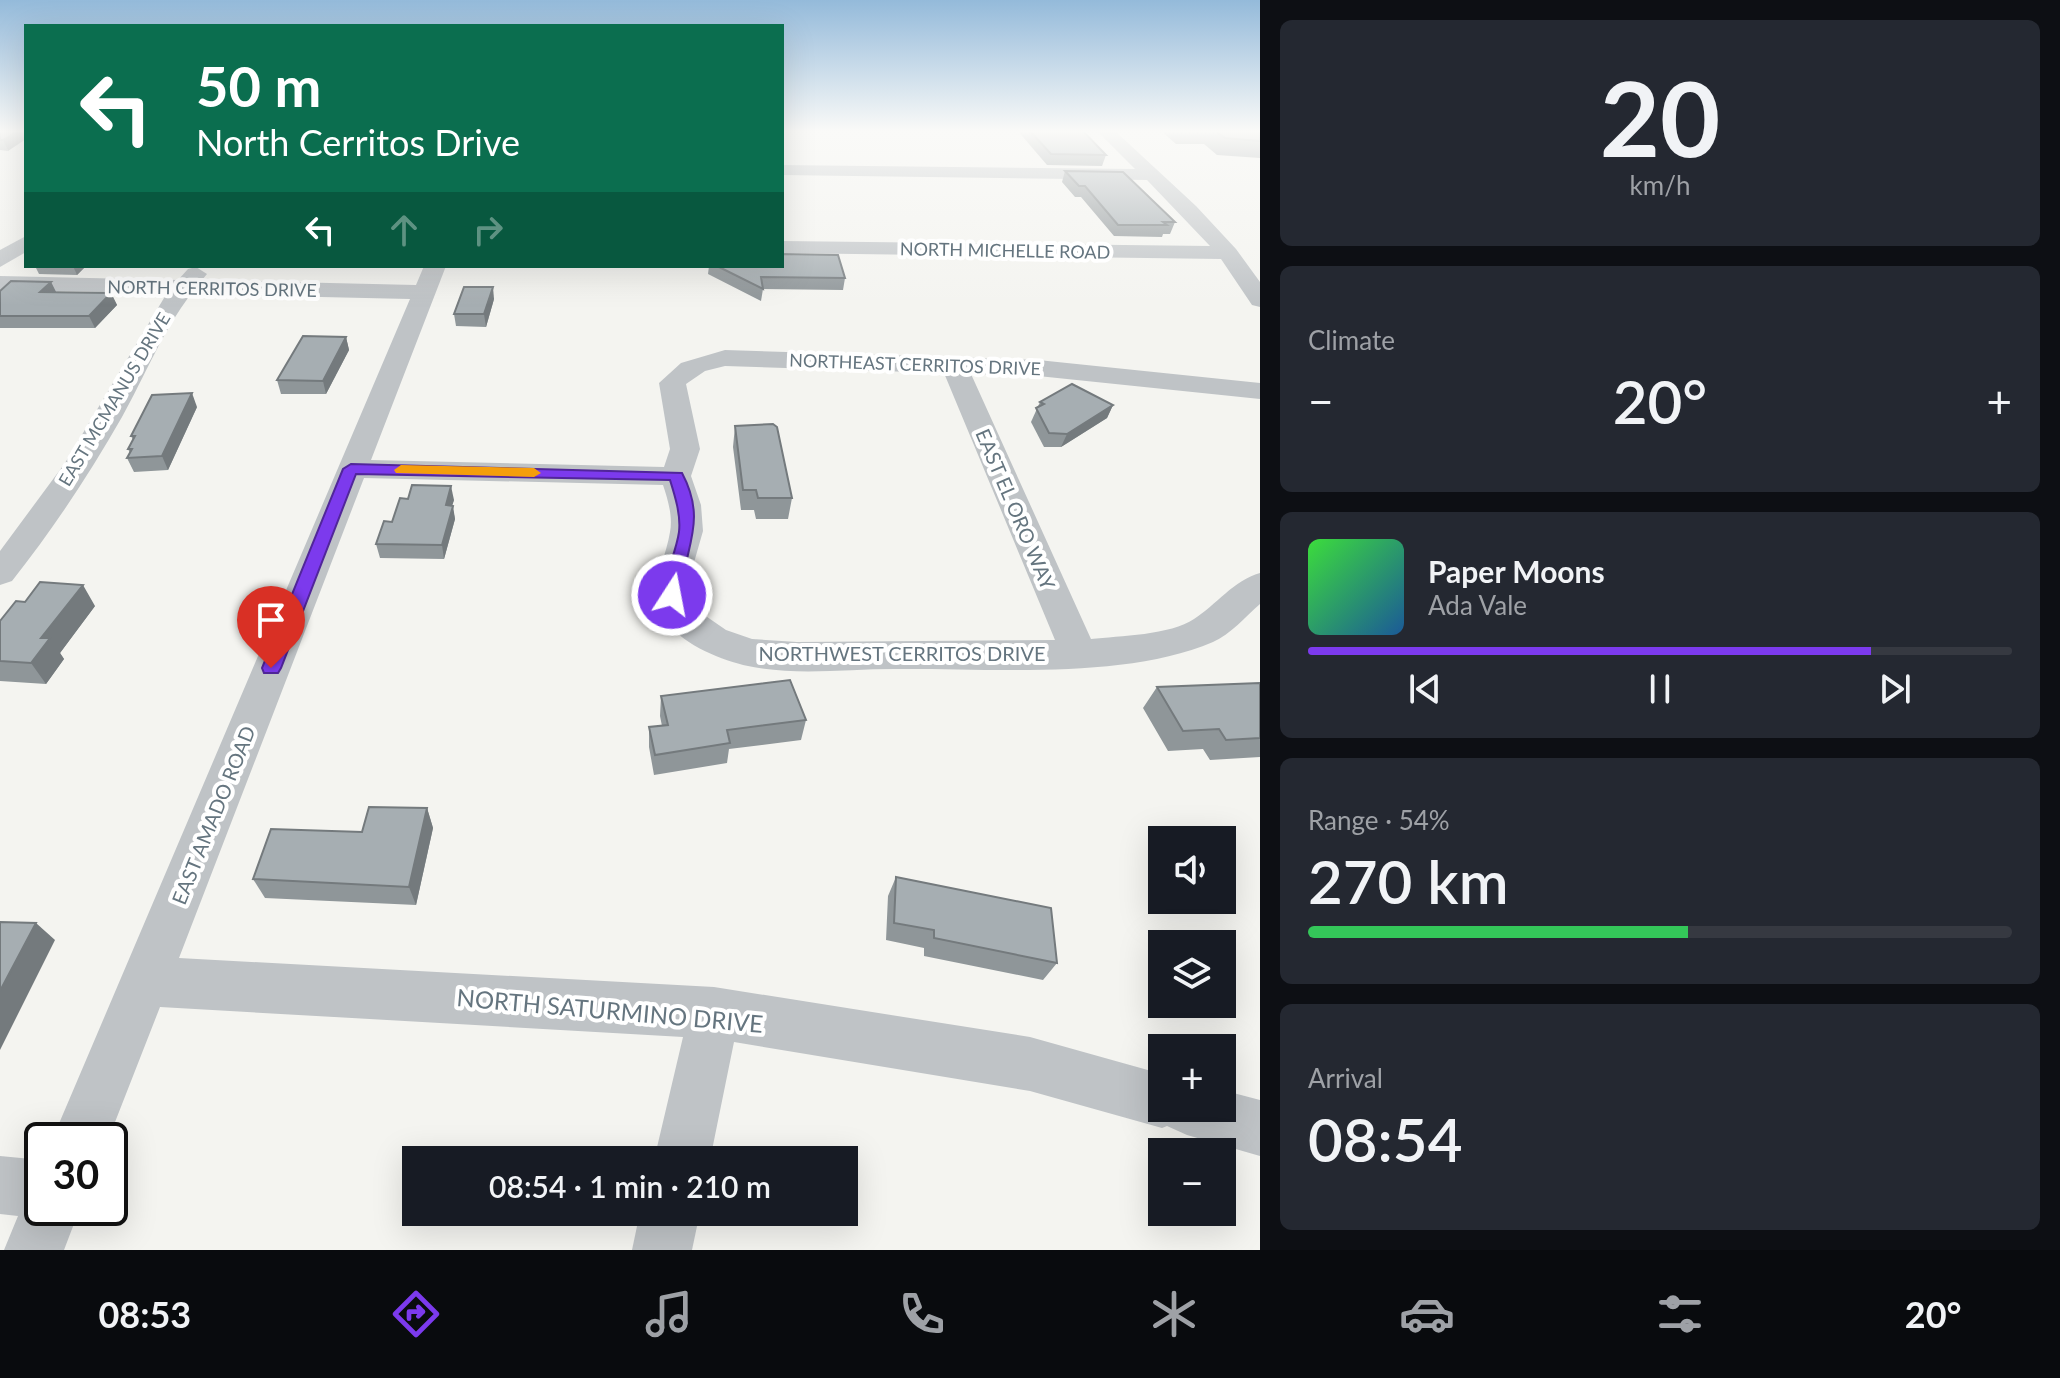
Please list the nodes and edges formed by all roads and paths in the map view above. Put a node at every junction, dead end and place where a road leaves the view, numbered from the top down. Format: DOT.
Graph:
graph roads {
  1 [pos="1163,188"];
  2 [pos="24,243"];
  3 [pos="784,247"];
  4 [pos="1227,253"];
  5 [pos="0,260"];
  6 [pos="202,268"];
  7 [pos="430,279"];
  8 [pos="0,283"];
  9 [pos="184,287"];
  10 [pos="1260,300"];
  11 [pos="953,363"];
  12 [pos="1260,391"];
  13 [pos="351,469"];
  14 [pos="676,476"];
  15 [pos="0,573"];
  16 [pos="1260,585"];
  17 [pos="1079,654"];
  18 [pos="147,981"];
  19 [pos="714,1013"];
  20 [pos="1148,1097"];
  21 [pos="1236,1121"];
  22 [pos="88,1122"];
  23 [pos="1260,1128"];
  24 [pos="685,1146"];
  25 [pos="0,1185"];
  26 [pos="24,1187"];
  27 [pos="44,1226"];
  28 [pos="667,1226"];
  29 [pos="34,1250"];
  30 [pos="662,1250"];
  1 -- 4 [label="street"];
  2 -- 5 [label="street"];
  3 -- 4 [label="street, NORTH MICHELLE ROAD"];
  4 -- 10 [label="street"];
  6 -- 9 [label="street, EAST MCMANUS DRIVE"];
  7 -- 9 [label="street, NORTH CERRITOS DRIVE"];
  7 -- 13 [label="street, EAST AMADO ROAD"];
  8 -- 9 [label="street, NORTH CERRITOS DRIVE"];
  9 -- 15 [label="street, EAST MCMANUS DRIVE"];
  11 -- 12 [label="street, NORTHEAST CERRITOS DRIVE"];
  11 -- 14 [label="street, NORTHEAST CERRITOS DRIVE"];
  11 -- 17 [label="street, EAST EL ORO WAY"];
  13 -- 14 [label="street"];
  13 -- 18 [label="street, EAST AMADO ROAD"];
  14 -- 17 [label="street, NORTHWEST CERRITOS DRIVE"];
  16 -- 17 [label="street, NORTHWEST CERRITOS DRIVE"];
  18 -- 19 [label="street, NORTH SATURMINO DRIVE"];
  18 -- 22 [label="street, EAST AMADO ROAD"];
  19 -- 20 [label="street, NORTH SATURMINO DRIVE"];
  19 -- 24 [label="street"];
  21 -- 23 [label="street"];
  25 -- 26 [label="street"];
  27 -- 29 [label="street"];
  28 -- 30 [label="street"];
}
